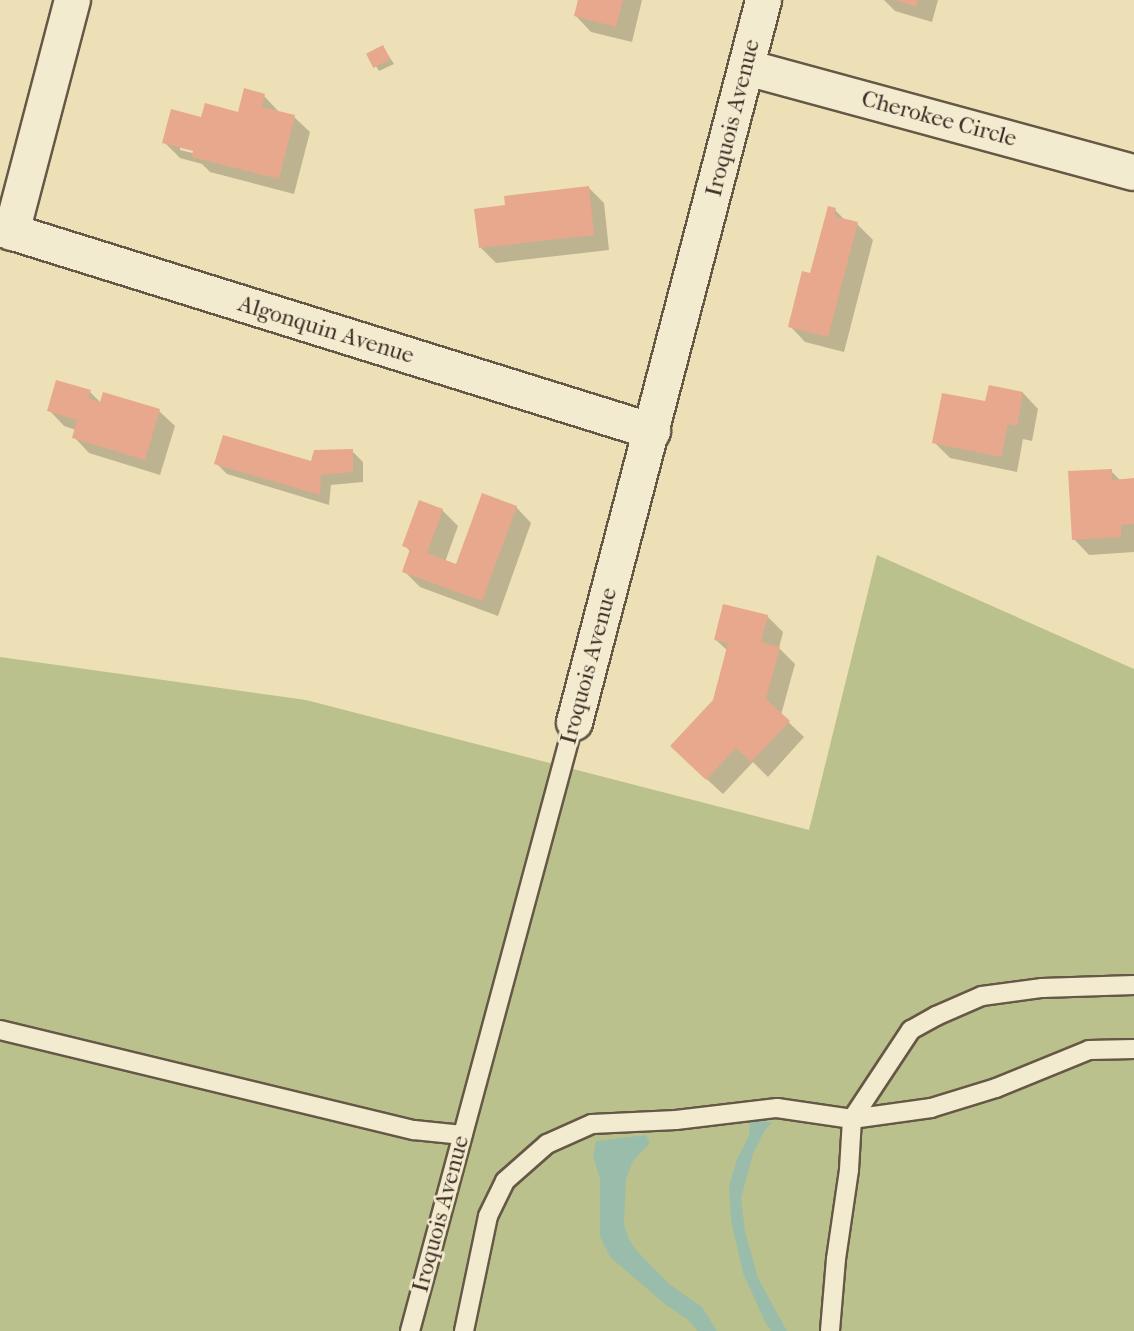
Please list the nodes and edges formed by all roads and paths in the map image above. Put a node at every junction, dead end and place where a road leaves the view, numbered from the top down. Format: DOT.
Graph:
graph roads {
  1 [pos="72,0"];
  2 [pos="763,0"];
  3 [pos="746,67"];
  4 [pos="1132,172"];
  5 [pos="6,230"];
  6 [pos="652,431"];
  7 [pos="574,722"];
  8 [pos="1134,985"];
  9 [pos="0,1030"];
  10 [pos="1134,1049"];
  11 [pos="852,1119"];
  12 [pos="463,1135"];
  13 [pos="410,1331"];
  14 [pos="464,1331"];
  15 [pos="830,1331"];
  1 -- 5 [label="street"];
  2 -- 3 [label="street, Iroquois Avenue"];
  3 -- 4 [label="street, Cherokee Circle"];
  3 -- 6 [label="street, Iroquois Avenue"];
  5 -- 6 [label="street, Algonquin Avenue"];
  6 -- 7 [label="street, Iroquois Avenue"];
  7 -- 12 [label="lane, Iroquois Avenue"];
  8 -- 11 [label="lane"];
  9 -- 12 [label="lane"];
  10 -- 11 [label="lane"];
  11 -- 14 [label="lane"];
  11 -- 15 [label="lane"];
  12 -- 13 [label="lane, Iroquois Avenue"];
}
